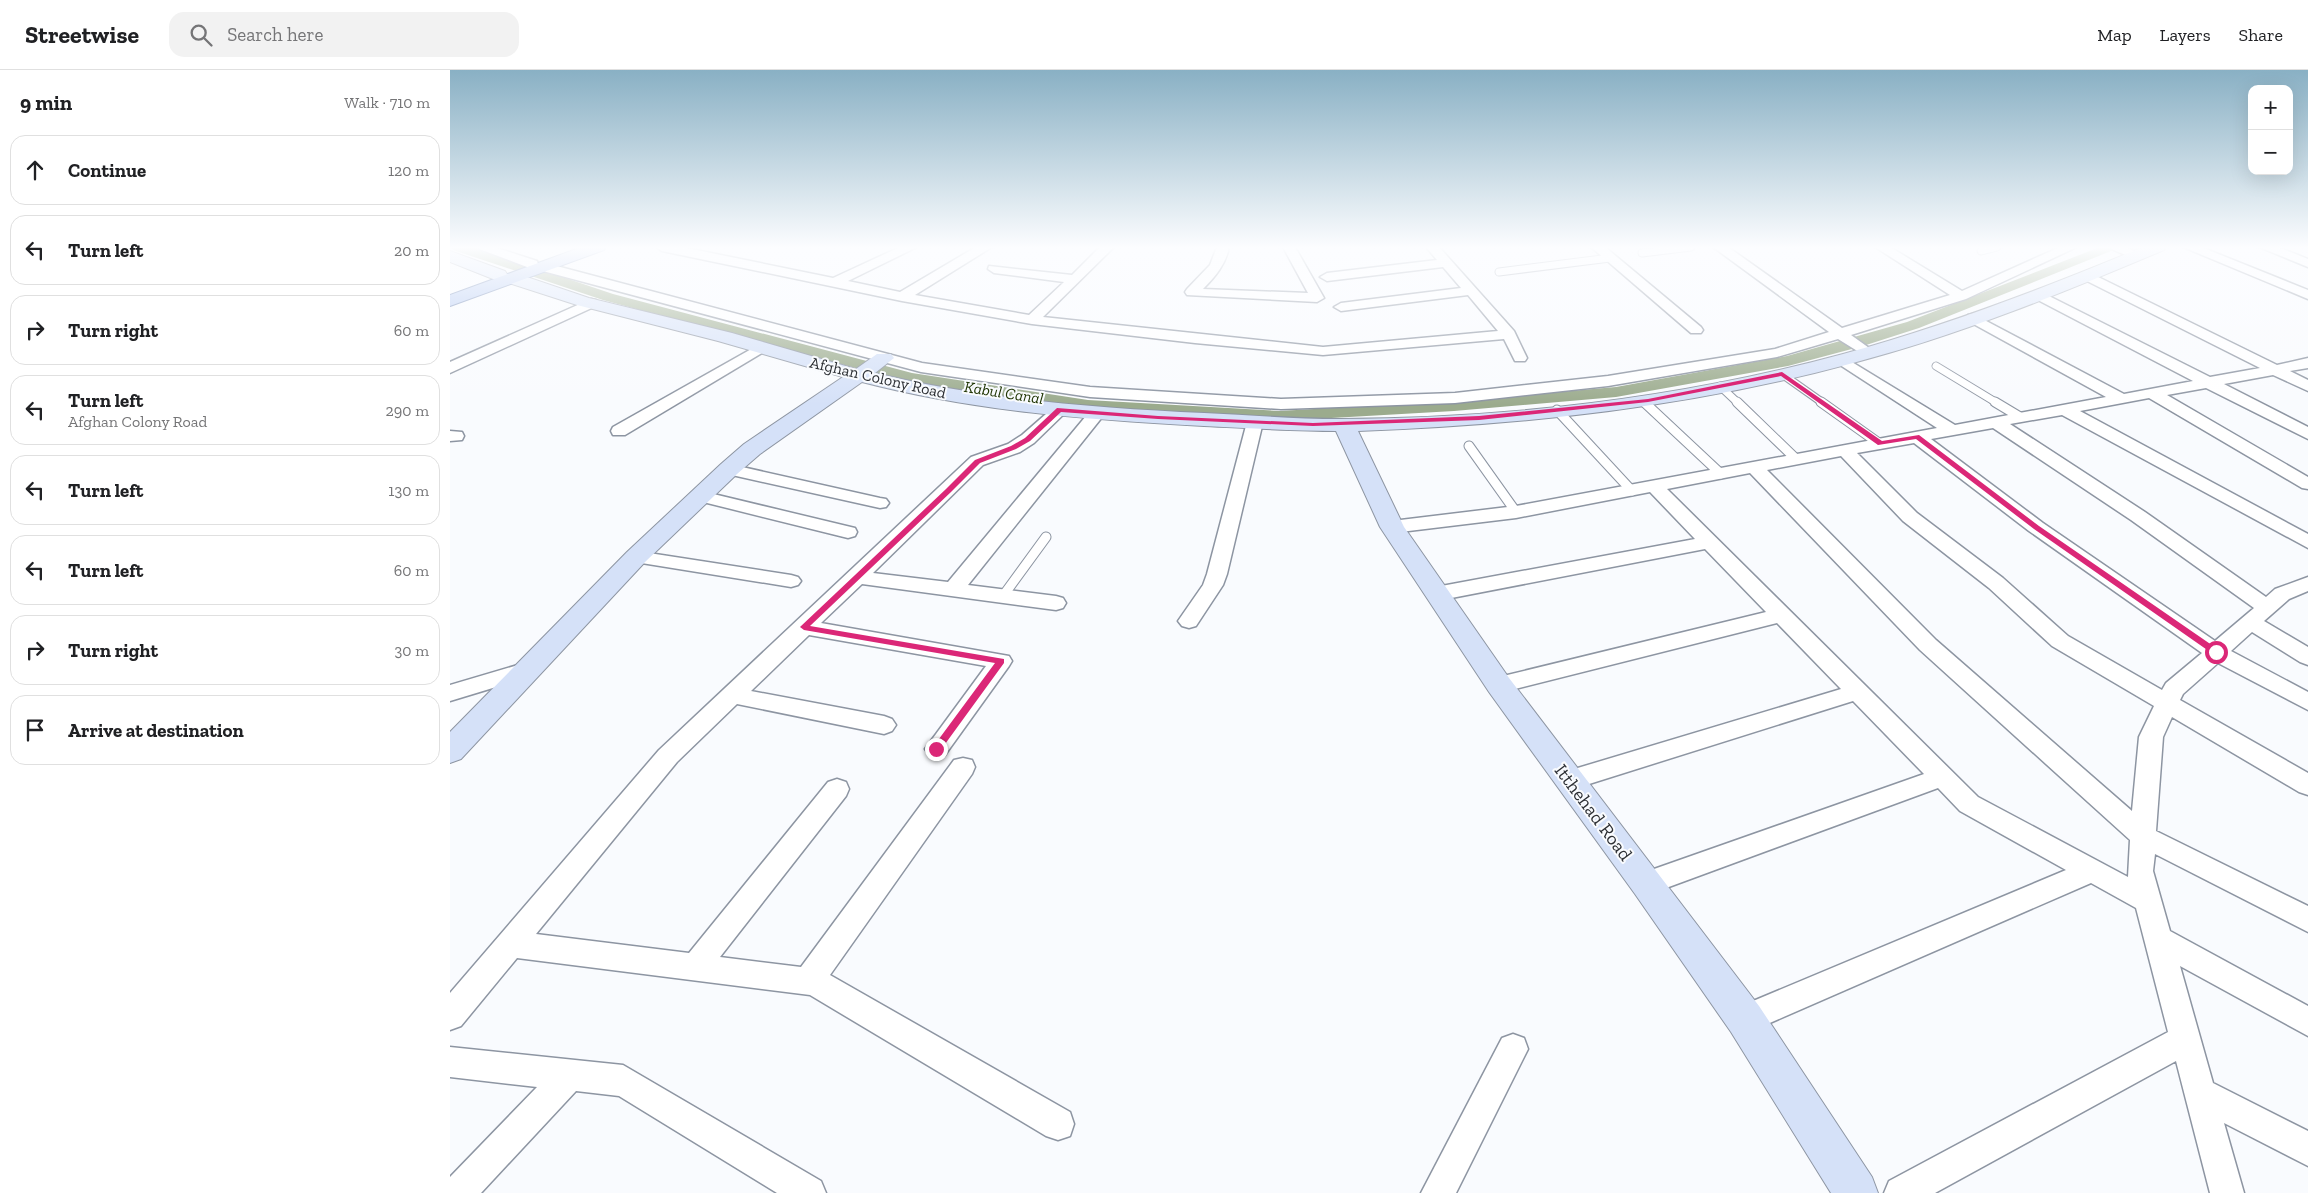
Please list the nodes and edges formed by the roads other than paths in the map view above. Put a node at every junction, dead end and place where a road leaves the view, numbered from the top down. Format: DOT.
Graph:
graph roads {
  1 [pos="583,299"];
  2 [pos="640,299"];
  3 [pos="916,299"];
  4 [pos="1054,299"];
  5 [pos="1403,299"];
  6 [pos="1478,299"];
  7 [pos="1659,299"];
  8 [pos="1791,299"];
  9 [pos="1951,299"];
  10 [pos="2026,299"];
  11 [pos="2048,299"];
  12 [pos="2135,299"];
  13 [pos="591,303"];
  14 [pos="1341,307"];
  15 [pos="1973,318"];
  16 [pos="1032,320"];
  17 [pos="1696,330"];
  18 [pos="1509,334"];
  19 [pos="1842,336"];
  20 [pos="762,347"];
  21 [pos="1865,352"];
  22 [pos="884,358"];
  23 [pos="1520,358"];
  24 [pos="1842,360"];
  25 [pos="2308,363"];
  26 [pos="1936,366"];
  27 [pos="450,368"];
  28 [pos="2275,370"];
  29 [pos="1782,374"];
  30 [pos="857,375"];
  31 [pos="2208,382"];
  32 [pos="1720,386"];
  33 [pos="2308,386"];
  34 [pos="2150,392"];
  35 [pos="2120,398"];
  36 [pos="1643,401"];
  37 [pos="2064,409"];
  38 [pos="1060,410"];
  39 [pos="1557,410"];
  40 [pos="1097,413"];
  41 [pos="2020,417"];
  42 [pos="1256,422"];
  43 [pos="1995,422"];
  44 [pos="1344,424"];
  45 [pos="1952,430"];
  46 [pos="619,431"];
  47 [pos="2308,434"];
  48 [pos="1917,437"];
  49 [pos="1880,444"];
  50 [pos="1469,446"];
  51 [pos="1844,450"];
  52 [pos="1796,460"];
  53 [pos="1754,467"];
  54 [pos="730,469"];
  55 [pos="1722,474"];
  56 [pos="2308,484"];
  57 [pos="1655,486"];
  58 [pos="1632,491"];
  59 [pos="701,496"];
  60 [pos="880,503"];
  61 [pos="1516,512"];
  62 [pos="1392,527"];
  63 [pos="848,532"];
  64 [pos="1046,537"];
  65 [pos="1709,542"];
  66 [pos="2308,542"];
  67 [pos="636,557"];
  68 [pos="856,577"];
  69 [pos="791,581"];
  70 [pos="2308,583"];
  71 [pos="952,590"];
  72 [pos="1436,594"];
  73 [pos="1003,596"];
  74 [pos="1056,603"];
  75 [pos="1781,615"];
  76 [pos="2259,615"];
  77 [pos="1189,621"];
  78 [pos="804,627"];
  79 [pos="2216,652"];
  80 [pos="2308,657"];
  81 [pos="528,670"];
  82 [pos="1499,685"];
  83 [pos="1857,692"];
  84 [pos="450,693"];
  85 [pos="732,695"];
  86 [pos="2308,702"];
  87 [pos="2167,703"];
  88 [pos="884,725"];
  89 [pos="936,749"];
  90 [pos="450,751"];
  91 [pos="963,768"];
  92 [pos="1942,777"];
  93 [pos="1570,780"];
  94 [pos="2308,785"];
  95 [pos="837,789"];
  96 [pos="2143,836"];
  97 [pos="2091,870"];
  98 [pos="1647,883"];
  99 [pos="2148,901"];
  100 [pos="2308,920"];
  101 [pos="2159,939"];
  102 [pos="510,944"];
  103 [pos="695,967"];
  104 [pos="808,980"];
  105 [pos="450,1016"];
  106 [pos="1745,1019"];
  107 [pos="2308,1022"];
  108 [pos="2186,1039"];
  109 [pos="1513,1049"];
  110 [pos="450,1062"];
  111 [pos="570,1076"];
  112 [pos="2200,1093"];
  113 [pos="1058,1124"];
  114 [pos="2308,1149"];
  115 [pos="458,1193"];
  116 [pos="809,1193"];
  117 [pos="1438,1193"];
  118 [pos="1856,1193"];
  119 [pos="1901,1193"];
  120 [pos="2227,1193"];
  1 -- 13 [label="main road, Afghan Colony Road"];
  2 -- 22 [label="street"];
  3 -- 16 [label="street"];
  4 -- 16 [label="street"];
  5 -- 14 [label="street"];
  6 -- 18 [label="street"];
  7 -- 17 [label="street"];
  8 -- 19 [label="street"];
  9 -- 19 [label="street"];
  10 -- 15 [label="main road, Afghan Colony Road"];
  11 -- 31 [label="street"];
  12 -- 28 [label="street"];
  13 -- 20 [label="main road, Afghan Colony Road"];
  13 -- 27 [label="street"];
  15 -- 21 [label="main road, Afghan Colony Road"];
  15 -- 35 [label="street"];
  16 -- 18 [label="street"];
  18 -- 23 [label="street"];
  19 -- 21 [label="street"];
  19 -- 22 [label="street"];
  20 -- 30 [label="main road, Afghan Colony Road"];
  20 -- 46 [label="street"];
  21 -- 24 [label="main road, Afghan Colony Road"];
  22 -- 30 [label="main road"];
  24 -- 29 [label="main road, Afghan Colony Road"];
  24 -- 45 [label="street"];
  25 -- 28 [label="street"];
  26 -- 41 [label="lane"];
  28 -- 31 [label="street"];
  28 -- 33 [label="street"];
  29 -- 32 [label="main road, Afghan Colony Road"];
  29 -- 49 [label="lane"];
  30 -- 38 [label="main road, Afghan Colony Road"];
  30 -- 54 [label="main road"];
  31 -- 34 [label="street"];
  31 -- 47 [label="street"];
  32 -- 36 [label="main road, Afghan Colony Road"];
  32 -- 52 [label="lane"];
  34 -- 35 [label="street"];
  34 -- 56 [label="street"];
  35 -- 37 [label="street"];
  36 -- 39 [label="main road, Afghan Colony Road"];
  36 -- 55 [label="lane"];
  37 -- 41 [label="street"];
  37 -- 66 [label="street"];
  38 -- 40 [label="main road, Afghan Colony Road"];
  38 -- 68 [label="street"];
  39 -- 44 [label="main road, Afghan Colony Road"];
  39 -- 58 [label="lane"];
  40 -- 42 [label="main road, Afghan Colony Road"];
  40 -- 71 [label="street"];
  41 -- 43 [label="street"];
  42 -- 44 [label="main road, Afghan Colony Road"];
  42 -- 77 [label="street"];
  43 -- 45 [label="street"];
  43 -- 76 [label="street"];
  44 -- 62 [label="main road, Itthehad Road"];
  45 -- 48 [label="street"];
  48 -- 49 [label="street"];
  48 -- 79 [label="street"];
  49 -- 51 [label="street"];
  50 -- 61 [label="lane"];
  51 -- 52 [label="street"];
  51 -- 87 [label="street"];
  52 -- 53 [label="street"];
  53 -- 55 [label="street"];
  53 -- 96 [label="street"];
  54 -- 59 [label="main road"];
  54 -- 60 [label="street"];
  55 -- 57 [label="street"];
  57 -- 58 [label="street"];
  57 -- 65 [label="street"];
  58 -- 61 [label="street"];
  59 -- 63 [label="street"];
  59 -- 67 [label="main road"];
  61 -- 62 [label="street"];
  62 -- 72 [label="main road, Itthehad Road"];
  64 -- 73 [label="lane"];
  65 -- 72 [label="street"];
  65 -- 75 [label="street"];
  67 -- 69 [label="street"];
  67 -- 81 [label="main road"];
  68 -- 71 [label="street"];
  68 -- 78 [label="street"];
  70 -- 76 [label="street"];
  71 -- 73 [label="street"];
  72 -- 82 [label="main road, Itthehad Road"];
  73 -- 74 [label="street"];
  75 -- 82 [label="street"];
  75 -- 83 [label="street"];
  76 -- 79 [label="street"];
  76 -- 80 [label="street"];
  78 -- 85 [label="street"];
  78 -- 89 [label="street"];
  79 -- 86 [label="street"];
  79 -- 87 [label="street"];
  81 -- 84 [label="street"];
  81 -- 90 [label="main road"];
  82 -- 93 [label="main road, Itthehad Road"];
  83 -- 92 [label="street"];
  83 -- 93 [label="street"];
  85 -- 88 [label="street"];
  85 -- 102 [label="street"];
  87 -- 94 [label="street"];
  87 -- 96 [label="street"];
  91 -- 104 [label="street"];
  92 -- 97 [label="street"];
  92 -- 98 [label="street"];
  93 -- 98 [label="main road, Itthehad Road"];
  95 -- 103 [label="street"];
  96 -- 99 [label="street"];
  96 -- 100 [label="street"];
  97 -- 99 [label="street"];
  97 -- 106 [label="street"];
  98 -- 106 [label="main road, Itthehad Road"];
  99 -- 101 [label="street"];
  101 -- 107 [label="street"];
  101 -- 108 [label="street"];
  102 -- 103 [label="street"];
  102 -- 105 [label="street"];
  103 -- 104 [label="street"];
  104 -- 113 [label="street"];
  106 -- 118 [label="main road, Itthehad Road"];
  108 -- 112 [label="street"];
  108 -- 119 [label="street"];
  109 -- 117 [label="street"];
  110 -- 111 [label="street"];
  111 -- 115 [label="street"];
  111 -- 116 [label="street"];
  112 -- 114 [label="street"];
  112 -- 120 [label="street"];
}
